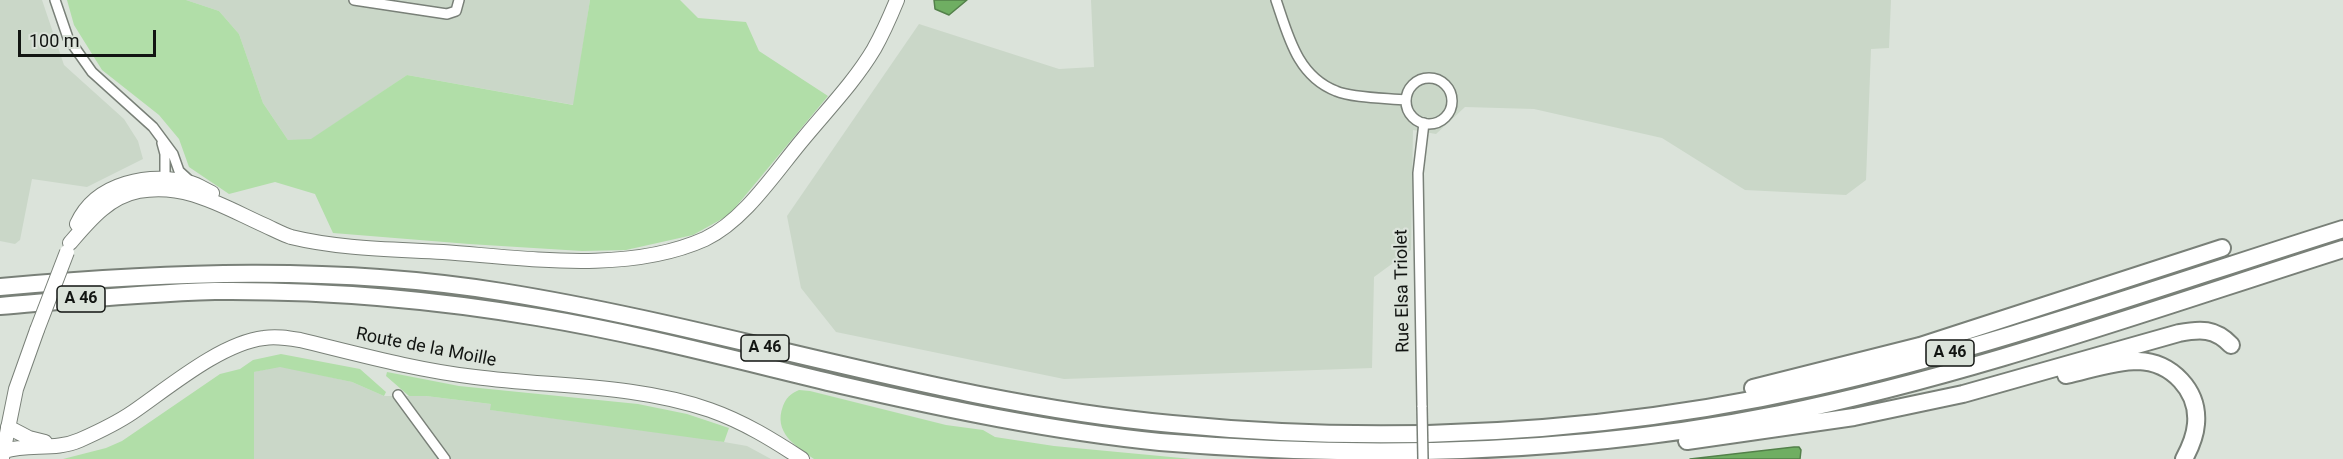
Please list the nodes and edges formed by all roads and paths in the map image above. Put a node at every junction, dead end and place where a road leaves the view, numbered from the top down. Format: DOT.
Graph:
graph roads {
  1 [pos="55,0"];
  2 [pos="354,0"];
  3 [pos="459,0"];
  4 [pos="897,0"];
  5 [pos="1276,0"];
  6 [pos="1406,100"];
  7 [pos="1424,123"];
  8 [pos="161,140"];
  9 [pos="170,181"];
  10 [pos="256,222"];
  11 [pos="2343,229"];
  12 [pos="68,247"];
  13 [pos="2222,248"];
  14 [pos="2343,249"];
  15 [pos="91,279"];
  16 [pos="0,281"];
  17 [pos="0,287"];
  18 [pos="0,306"];
  19 [pos="2231,345"];
  20 [pos="1963,394"];
  21 [pos="399,395"];
  22 [pos="1724,405"];
  23 [pos="8,427"];
  24 [pos="1651,435"];
  25 [pos="57,446"];
  26 [pos="3,455"];
  27 [pos="445,459"];
  28 [pos="802,459"];
  29 [pos="1423,459"];
  30 [pos="2184,459"];
  1 -- 8 [label="street"];
  2 -- 3 [label="street"];
  4 -- 10 [label="street"];
  5 -- 6 [label="street"];
  6 -- 7 [label="street"];
  6 -- 7 [label="street"];
  7 -- 29 [label="street, Rue Elsa Triolet, bridge"];
  8 -- 9 [label="street"];
  8 -- 9 [label="street"];
  9 -- 10 [label="street"];
  9 -- 10 [label="street"];
  9 -- 12 [label="street"];
  9 -- 12 [label="street"];
  11 -- 22 [label="highway, A 46"];
  12 -- 23 [label="street, bridge"];
  13 -- 22 [label="highway"];
  14 -- 24 [label="highway, A 46"];
  15 -- 16 [label="highway"];
  15 -- 17 [label="highway, A 46"];
  15 -- 22 [label="highway, A 46"];
  18 -- 24 [label="highway, A 46"];
  19 -- 20 [label="highway"];
  20 -- 24 [label="highway"];
  20 -- 30 [label="highway"];
  21 -- 27 [label="street"];
  23 -- 25 [label="street"];
  23 -- 26 [label="street"];
  25 -- 26 [label="street, Route de la Moille"];
  25 -- 28 [label="street, Route de la Moille"];
}
